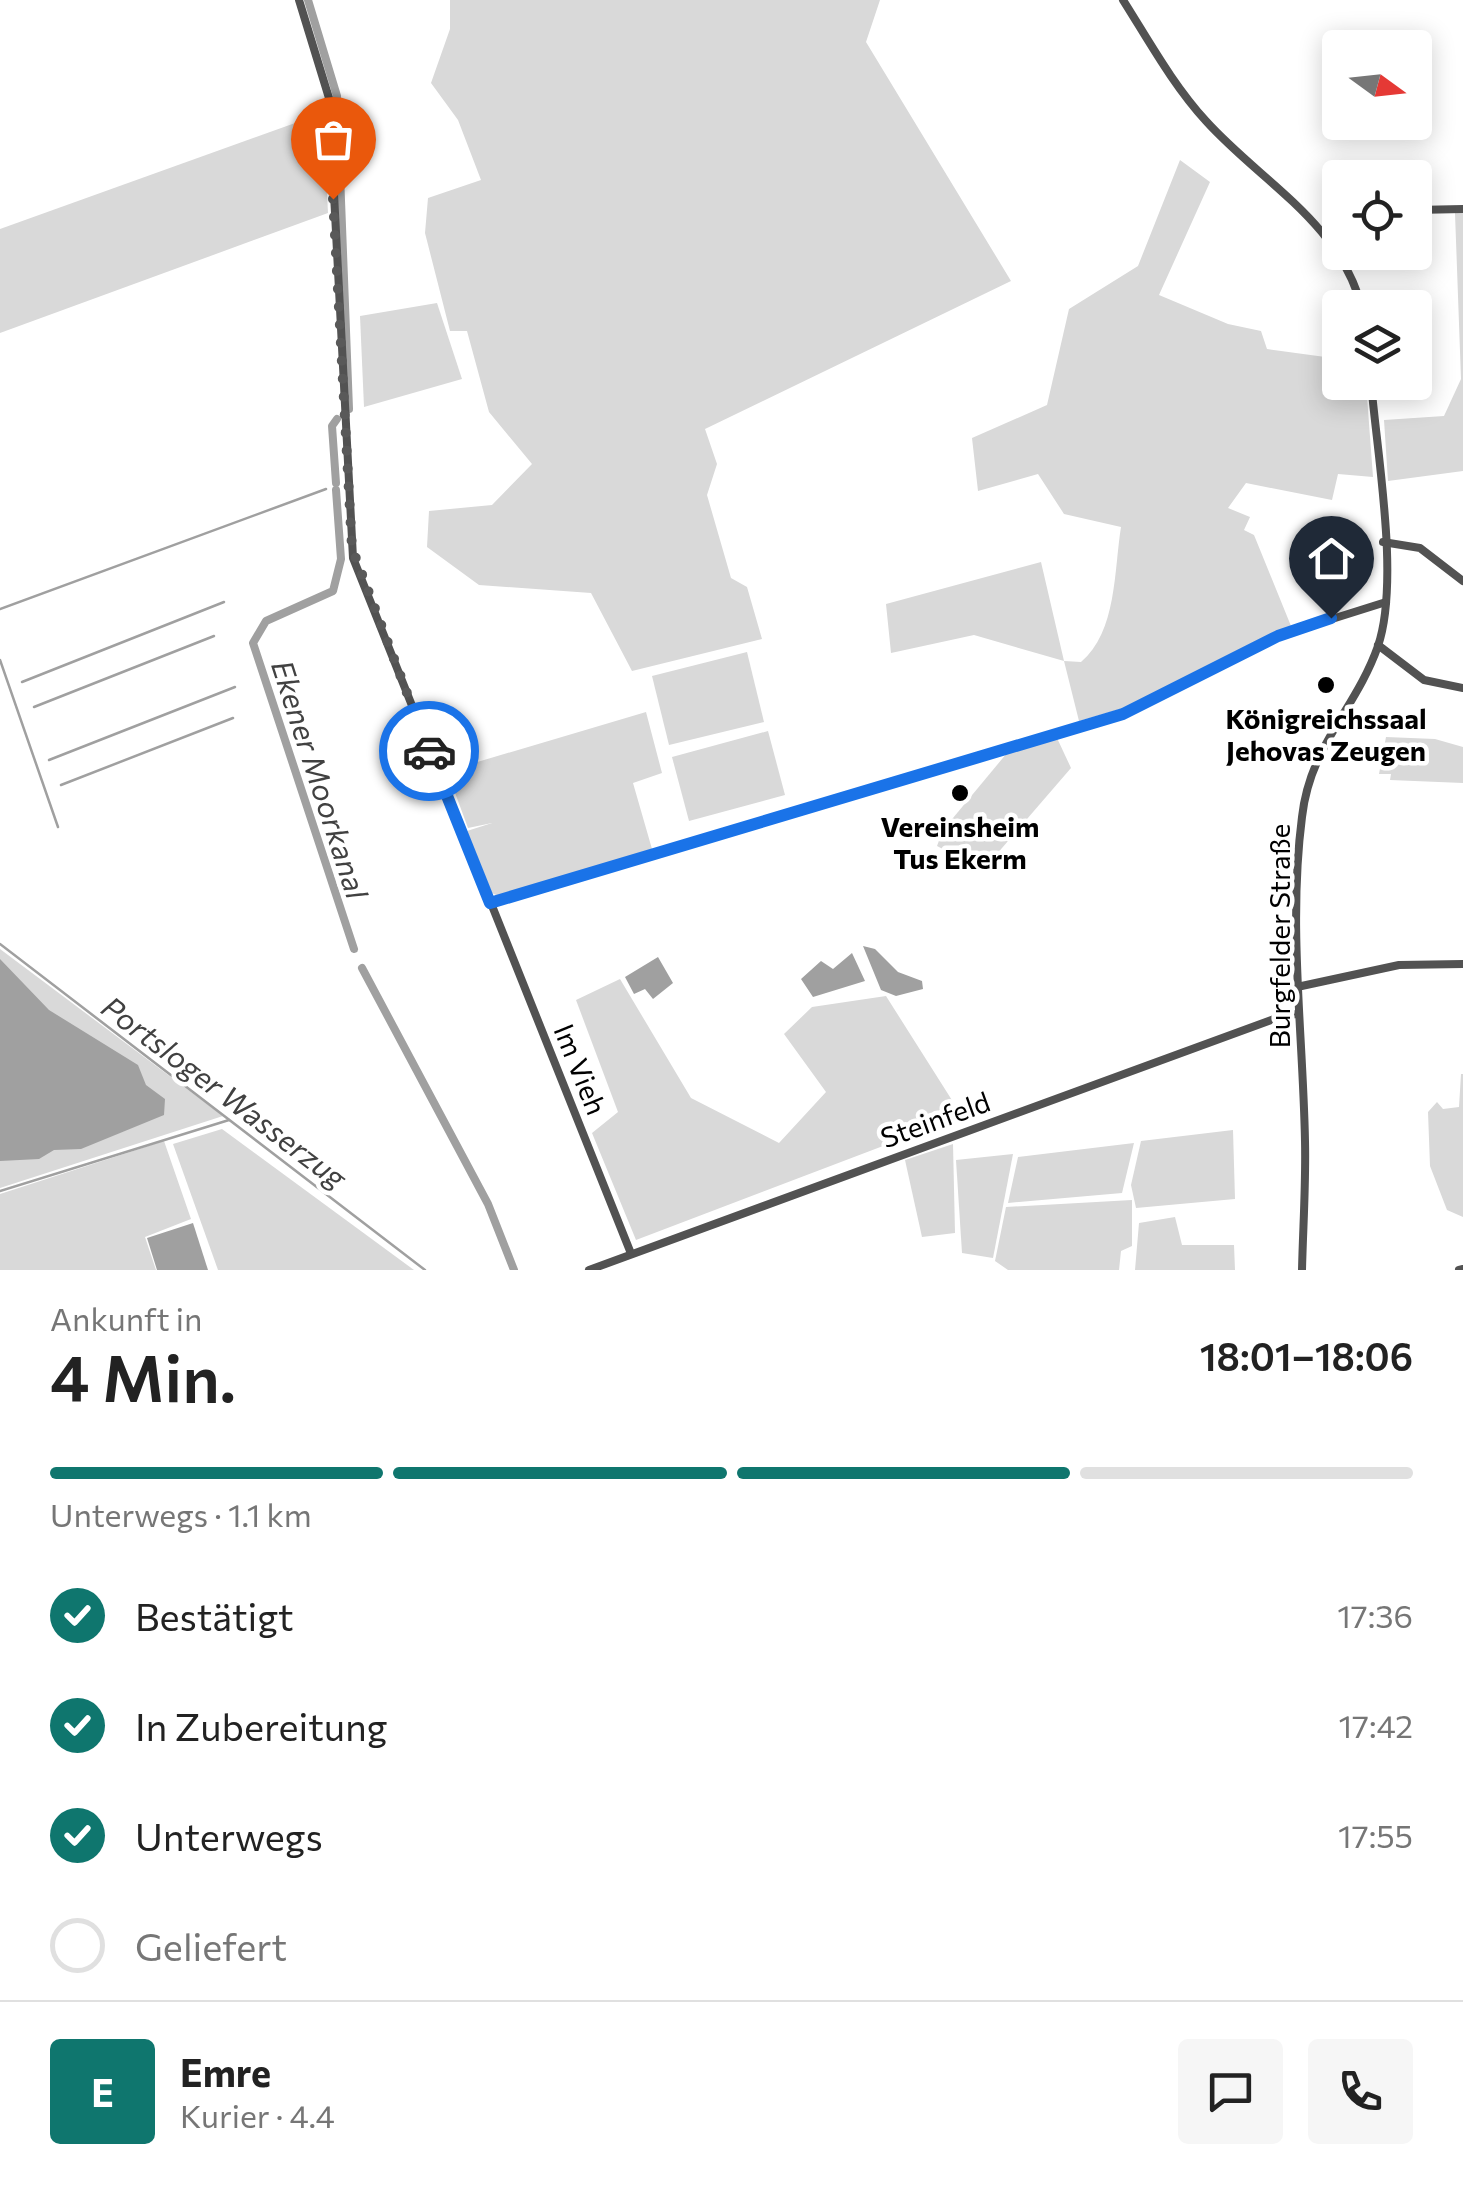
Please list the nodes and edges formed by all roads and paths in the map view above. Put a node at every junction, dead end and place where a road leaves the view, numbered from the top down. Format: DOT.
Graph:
graph roads {
  1 [pos="298,0"];
  2 [pos="1122,0"];
  3 [pos="1463,209"];
  4 [pos="1432,210"];
  5 [pos="1322,230"];
  6 [pos="1372,400"];
  7 [pos="1383,542"];
  8 [pos="1463,581"];
  9 [pos="1386,602"];
  10 [pos="1378,645"];
  11 [pos="1463,688"];
  12 [pos="490,903"];
  13 [pos="1463,964"];
  14 [pos="1297,987"];
  15 [pos="1298,1014"];
  16 [pos="630,1252"];
  17 [pos="588,1270"];
  18 [pos="1302,1270"];
  1 -- 12 [label="street, Im Vieh"];
  2 -- 5 [label="street"];
  3 -- 4 [label="street"];
  6 -- 7 [label="street, Burgfelder Straße"];
  7 -- 8 [label="street"];
  7 -- 9 [label="street, Burgfelder Straße"];
  9 -- 10 [label="street, Burgfelder Straße"];
  9 -- 12 [label="street"];
  10 -- 11 [label="street"];
  10 -- 14 [label="street, Burgfelder Straße"];
  12 -- 16 [label="street, Im Vieh"];
  13 -- 14 [label="street"];
  14 -- 15 [label="street, Burgfelder Straße"];
  15 -- 16 [label="street, Steinfeld"];
  15 -- 18 [label="street, Burgfelder Straße"];
  16 -- 17 [label="street, Steinfeld"];
}
